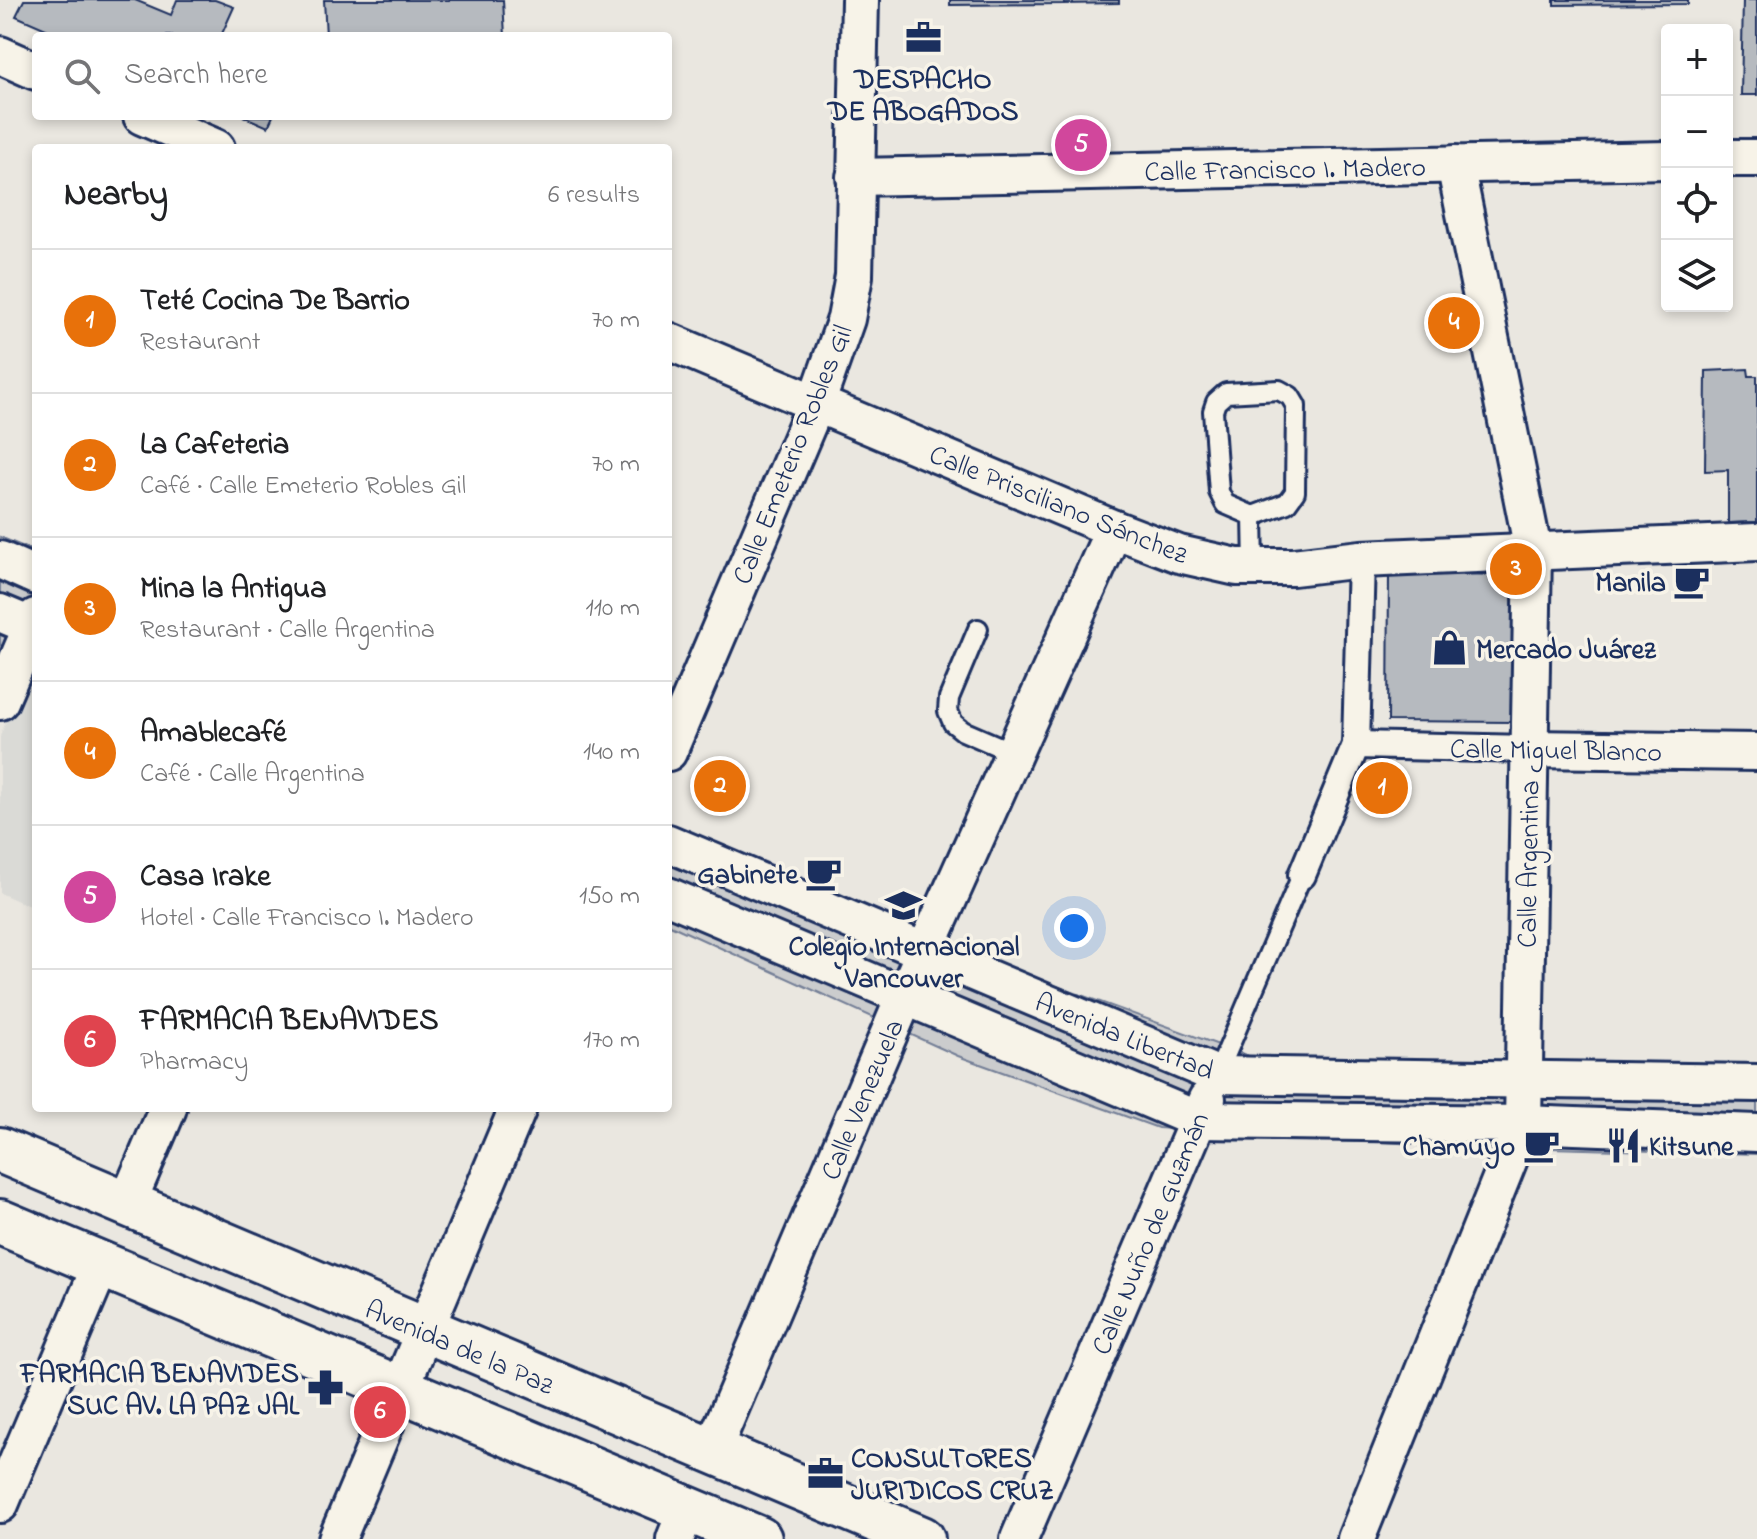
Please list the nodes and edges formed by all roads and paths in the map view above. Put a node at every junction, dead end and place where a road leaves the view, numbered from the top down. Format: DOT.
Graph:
graph roads {
  1 [pos="860,0"];
  2 [pos="0,55"];
  3 [pos="32,69"];
  4 [pos="151,120"];
  5 [pos="207,144"];
  6 [pos="1733,158"];
  7 [pos="1757,158"];
  8 [pos="1661,160"];
  9 [pos="1455,164"];
  10 [pos="855,177"];
  11 [pos="672,343"];
  12 [pos="816,404"];
  13 [pos="1253,516"];
  14 [pos="1114,529"];
  15 [pos="1757,542"];
  16 [pos="1533,550"];
  17 [pos="1361,559"];
  18 [pos="0,560"];
  19 [pos="1254,567"];
  20 [pos="32,574"];
  21 [pos="26,621"];
  22 [pos="978,629"];
  23 [pos="0,701"];
  24 [pos="672,743"];
  25 [pos="1356,745"];
  26 [pos="1528,749"];
  27 [pos="1757,752"];
  28 [pos="1014,753"];
  29 [pos="672,845"];
  30 [pos="1302,875"];
  31 [pos="672,898"];
  32 [pos="925,952"];
  33 [pos="905,996"];
  34 [pos="1217,1075"];
  35 [pos="1523,1079"];
  36 [pos="1757,1083"];
  37 [pos="166,1112"];
  38 [pos="516,1112"];
  39 [pos="1198,1120"];
  40 [pos="1523,1124"];
  41 [pos="1757,1133"];
  42 [pos="0,1150"];
  43 [pos="127,1204"];
  44 [pos="0,1222"];
  45 [pos="101,1265"];
  46 [pos="425,1331"];
  47 [pos="399,1391"];
  48 [pos="712,1451"];
  49 [pos="0,1504"];
  50 [pos="681,1524"];
  51 [pos="337,1539"];
  52 [pos="759,1539"];
  53 [pos="922,1539"];
  54 [pos="1019,1539"];
  55 [pos="1356,1539"];
  1 -- 10 [label="street, Calle Emeterio Robles Gil"];
  2 -- 3 [label="street"];
  4 -- 5 [label="street"];
  6 -- 7 [label="street"];
  8 -- 9 [label="street, Calle Francisco I. Madero"];
  9 -- 10 [label="street, Calle Francisco I. Madero"];
  9 -- 16 [label="street, Calle Argentina"];
  10 -- 12 [label="street, Calle Emeterio Robles Gil"];
  11 -- 12 [label="street, Calle Prisciliano Sánchez"];
  12 -- 14 [label="street, Calle Prisciliano Sánchez"];
  12 -- 24 [label="street, Calle Emeterio Robles Gil"];
  13 -- 13 [label="lane"];
  13 -- 19 [label="lane"];
  14 -- 19 [label="street, Calle Prisciliano Sánchez"];
  14 -- 28 [label="street, Calle Venezuela"];
  15 -- 16 [label="street, Calle Prisciliano Sánchez"];
  16 -- 17 [label="street, Calle Prisciliano Sánchez"];
  16 -- 26 [label="street, Calle Argentina"];
  17 -- 19 [label="street, Calle Prisciliano Sánchez"];
  17 -- 25 [label="street, Calle Nuño de Guzmán"];
  18 -- 20 [label="street"];
  21 -- 23 [label="street"];
  22 -- 28 [label="lane"];
  25 -- 26 [label="street, Calle Miguel Blanco"];
  25 -- 30 [label="street, Calle Nuño de Guzmán"];
  26 -- 27 [label="street, Calle Miguel Blanco"];
  26 -- 35 [label="street, Calle Argentina"];
  28 -- 32 [label="street, Calle Venezuela"];
  29 -- 32 [label="street, Avenida Libertad"];
  30 -- 34 [label="lane, Calle Nuño de Guzmán"];
  31 -- 33 [label="street, Avenida Libertad"];
  32 -- 33 [label="street, Calle Venezuela"];
  32 -- 34 [label="street, Avenida Libertad"];
  33 -- 39 [label="street, Avenida Libertad"];
  33 -- 48 [label="street, Calle Venezuela"];
  34 -- 35 [label="street, Avenida Libertad"];
  34 -- 39 [label="street, Calle Nuño de Guzmán"];
  35 -- 36 [label="street, Avenida Libertad"];
  35 -- 40 [label="street, Calle Argentina"];
  37 -- 43 [label="street"];
  38 -- 46 [label="street"];
  39 -- 40 [label="street, Avenida Libertad"];
  39 -- 54 [label="street, Calle Nuño de Guzmán"];
  40 -- 41 [label="street, Avenida Libertad"];
  40 -- 55 [label="street, Calle Argentina"];
  42 -- 43 [label="street, Avenida de la Paz"];
  43 -- 46 [label="street, Avenida de la Paz"];
  44 -- 45 [label="street"];
  45 -- 47 [label="street"];
  45 -- 49 [label="street"];
  46 -- 47 [label="street"];
  46 -- 48 [label="street, Avenida de la Paz"];
  47 -- 50 [label="street"];
  47 -- 51 [label="street"];
  48 -- 53 [label="street, Avenida de la Paz"];
  50 -- 52 [label="street"];
}
